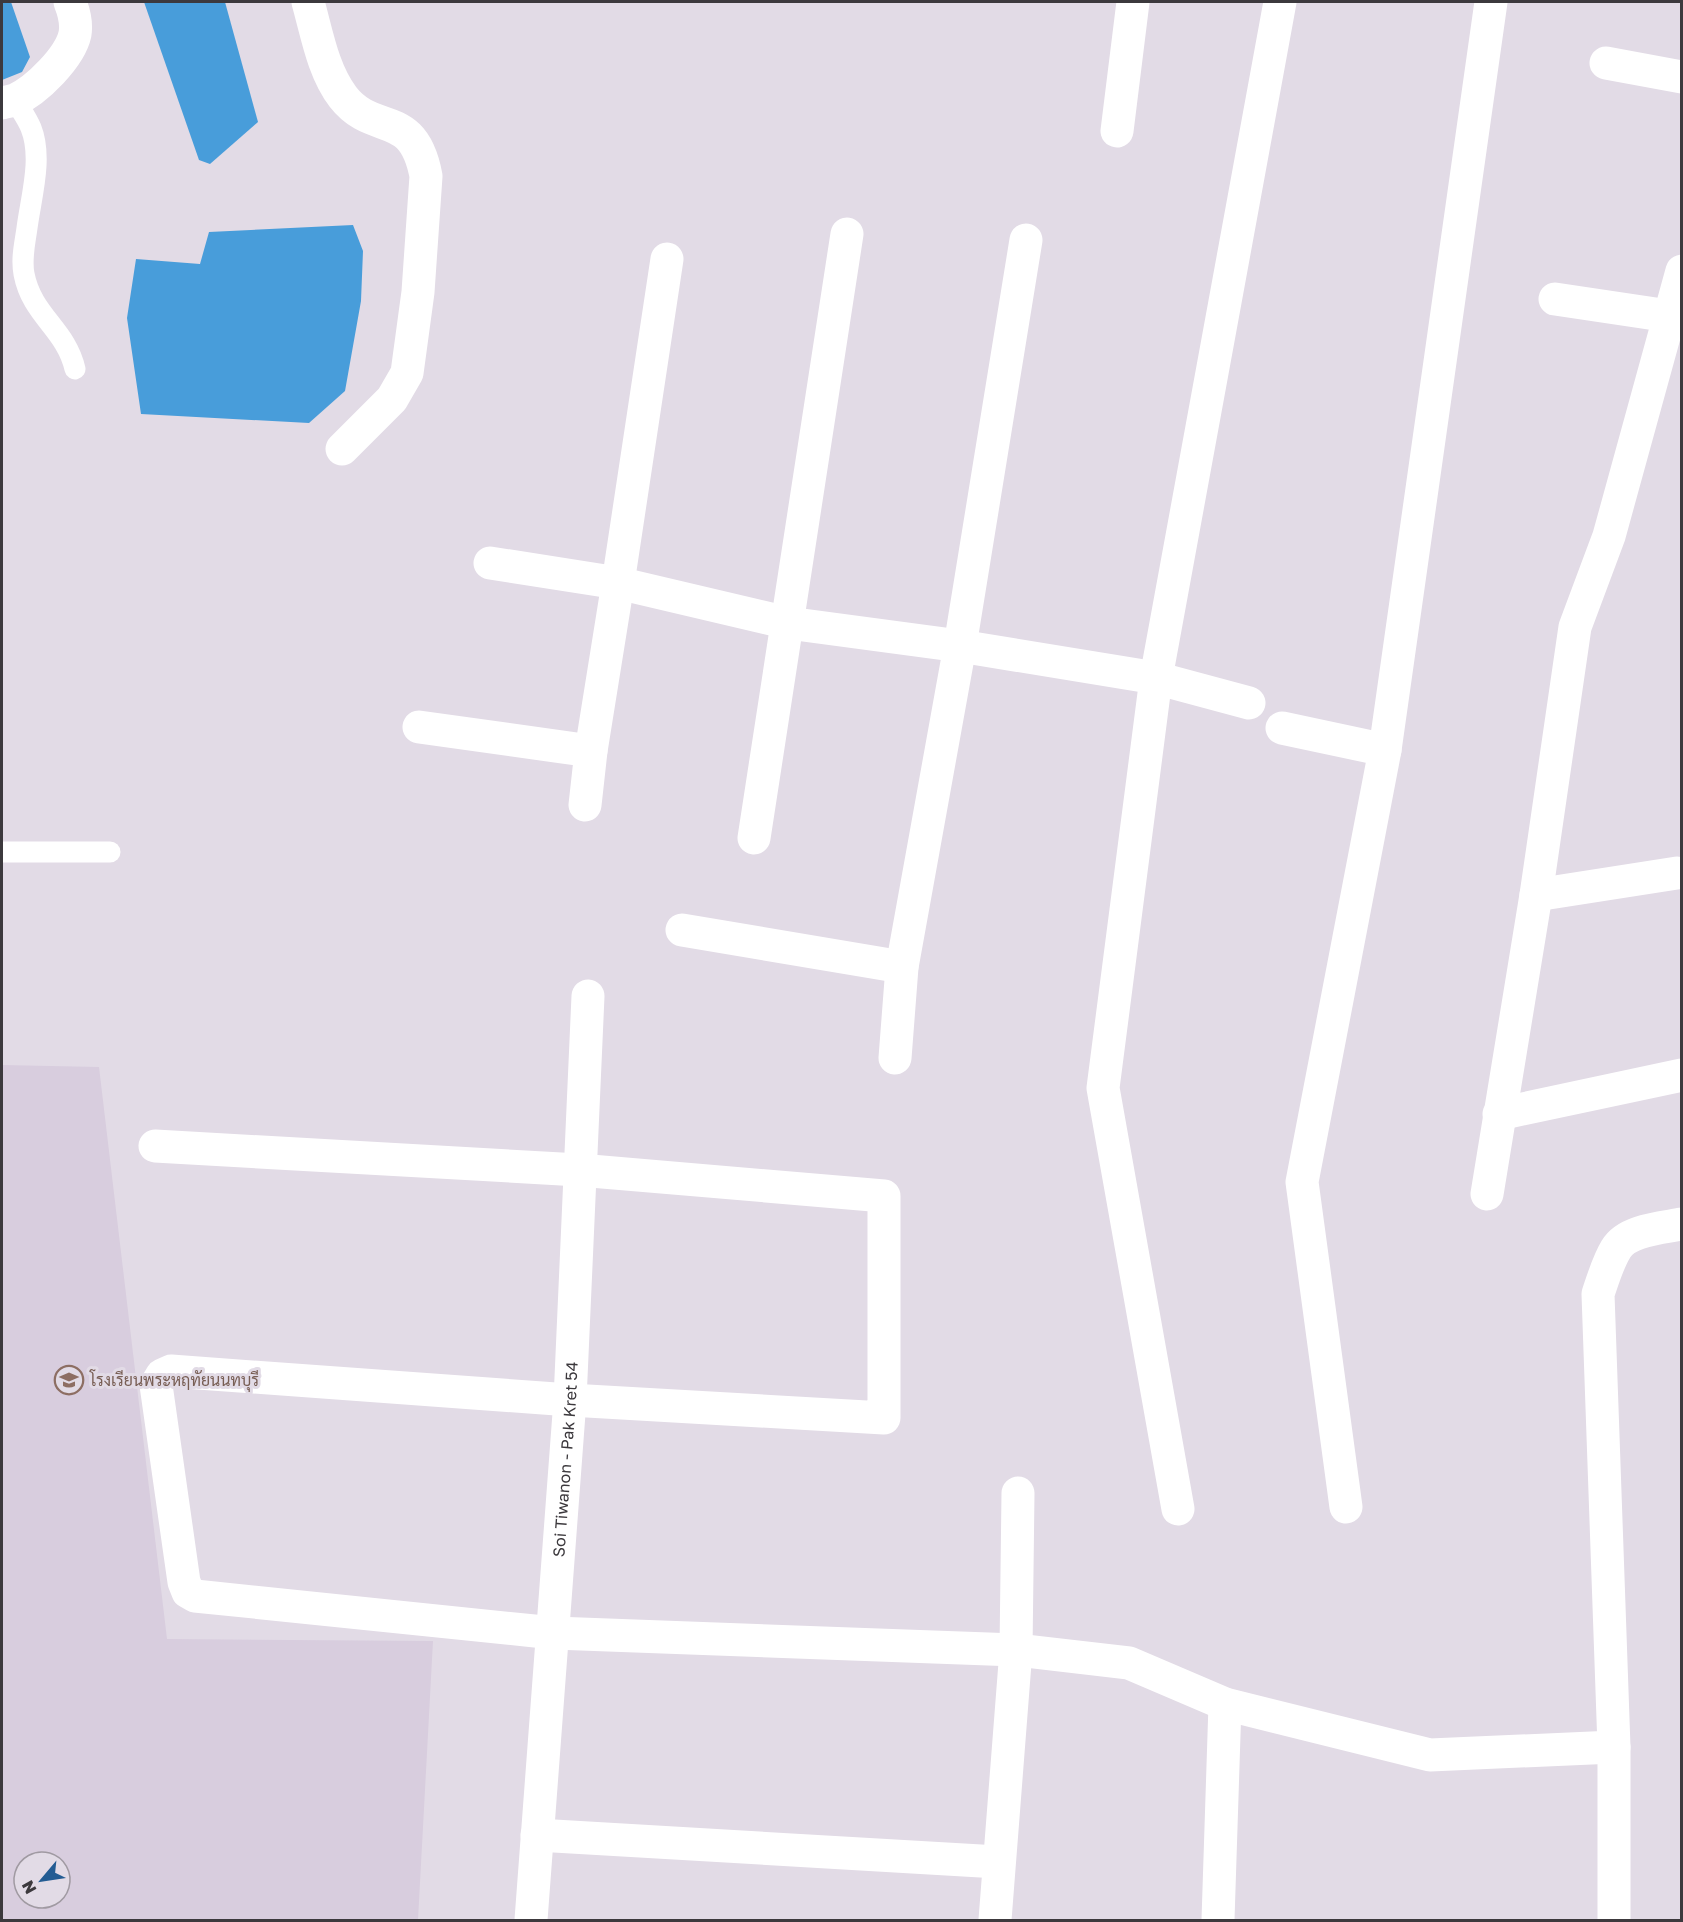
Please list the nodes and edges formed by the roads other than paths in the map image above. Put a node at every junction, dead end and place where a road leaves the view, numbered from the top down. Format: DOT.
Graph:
graph roads {
  1 [pos="70,2"];
  2 [pos="308,2"];
  3 [pos="1133,2"];
  4 [pos="1280,2"];
  5 [pos="1491,2"];
  6 [pos="1606,63"];
  7 [pos="1682,77"];
  8 [pos="8,101"];
  9 [pos="1117,131"];
  10 [pos="847,234"];
  11 [pos="1026,240"];
  12 [pos="667,259"];
  13 [pos="1682,271"];
  14 [pos="1555,299"];
  15 [pos="1669,316"];
  16 [pos="75,369"];
  17 [pos="342,449"];
  18 [pos="490,563"];
  19 [pos="618,583"];
  20 [pos="788,623"];
  21 [pos="960,646"];
  22 [pos="1156,678"];
  23 [pos="1249,703"];
  24 [pos="419,727"];
  25 [pos="1282,728"];
  26 [pos="1385,750"];
  27 [pos="591,751"];
  28 [pos="585,806"];
  29 [pos="754,838"];
  30 [pos="2,852"];
  31 [pos="110,852"];
  32 [pos="1677,873"];
  33 [pos="1536,895"];
  34 [pos="682,930"];
  35 [pos="902,967"];
  36 [pos="588,996"];
  37 [pos="895,1058"];
  38 [pos="1682,1076"];
  39 [pos="1499,1114"];
  40 [pos="155,1146"];
  41 [pos="579,1170"];
  42 [pos="1487,1194"];
  43 [pos="1682,1224"];
  44 [pos="570,1400"];
  45 [pos="1018,1493"];
  46 [pos="1346,1507"];
  47 [pos="1179,1509"];
  48 [pos="554,1634"];
  49 [pos="1016,1650"];
  50 [pos="1225,1704"];
  51 [pos="1614,1747"];
  52 [pos="537,1835"];
  53 [pos="999,1862"];
  54 [pos="531,1920"];
  55 [pos="995,1920"];
  56 [pos="1218,1920"];
  57 [pos="1614,1920"];
  1 -- 8 [label="street"];
  2 -- 17 [label="street"];
  3 -- 9 [label="street"];
  4 -- 22 [label="street"];
  5 -- 26 [label="street"];
  6 -- 7 [label="street"];
  8 -- 16 [label="lane"];
  10 -- 20 [label="street"];
  11 -- 21 [label="street"];
  12 -- 19 [label="street"];
  13 -- 15 [label="street"];
  14 -- 15 [label="street"];
  15 -- 33 [label="street"];
  18 -- 19 [label="street"];
  19 -- 20 [label="street"];
  19 -- 27 [label="street"];
  20 -- 21 [label="street"];
  20 -- 29 [label="street"];
  21 -- 22 [label="street"];
  21 -- 35 [label="street"];
  22 -- 23 [label="street"];
  22 -- 47 [label="street"];
  24 -- 27 [label="street"];
  25 -- 26 [label="street"];
  26 -- 46 [label="street"];
  27 -- 28 [label="street"];
  30 -- 31 [label="lane"];
  32 -- 33 [label="street"];
  33 -- 39 [label="street"];
  34 -- 35 [label="street"];
  35 -- 37 [label="street"];
  36 -- 41 [label="street, Soi Tiwanon - Pak Kret 54"];
  38 -- 39 [label="street"];
  39 -- 42 [label="street"];
  40 -- 41 [label="street"];
  41 -- 44 [label="street, Soi Tiwanon - Pak Kret 54"];
  41 -- 44 [label="street"];
  43 -- 51 [label="street"];
  44 -- 48 [label="street, Soi Tiwanon - Pak Kret 54"];
  44 -- 48 [label="street"];
  45 -- 49 [label="street"];
  48 -- 49 [label="street"];
  48 -- 52 [label="street, Soi Tiwanon - Pak Kret 54"];
  49 -- 50 [label="street"];
  49 -- 53 [label="street"];
  50 -- 51 [label="street"];
  50 -- 56 [label="street"];
  51 -- 57 [label="street"];
  52 -- 53 [label="street"];
  52 -- 54 [label="street, Soi Tiwanon - Pak Kret 54"];
  53 -- 55 [label="street"];
}
